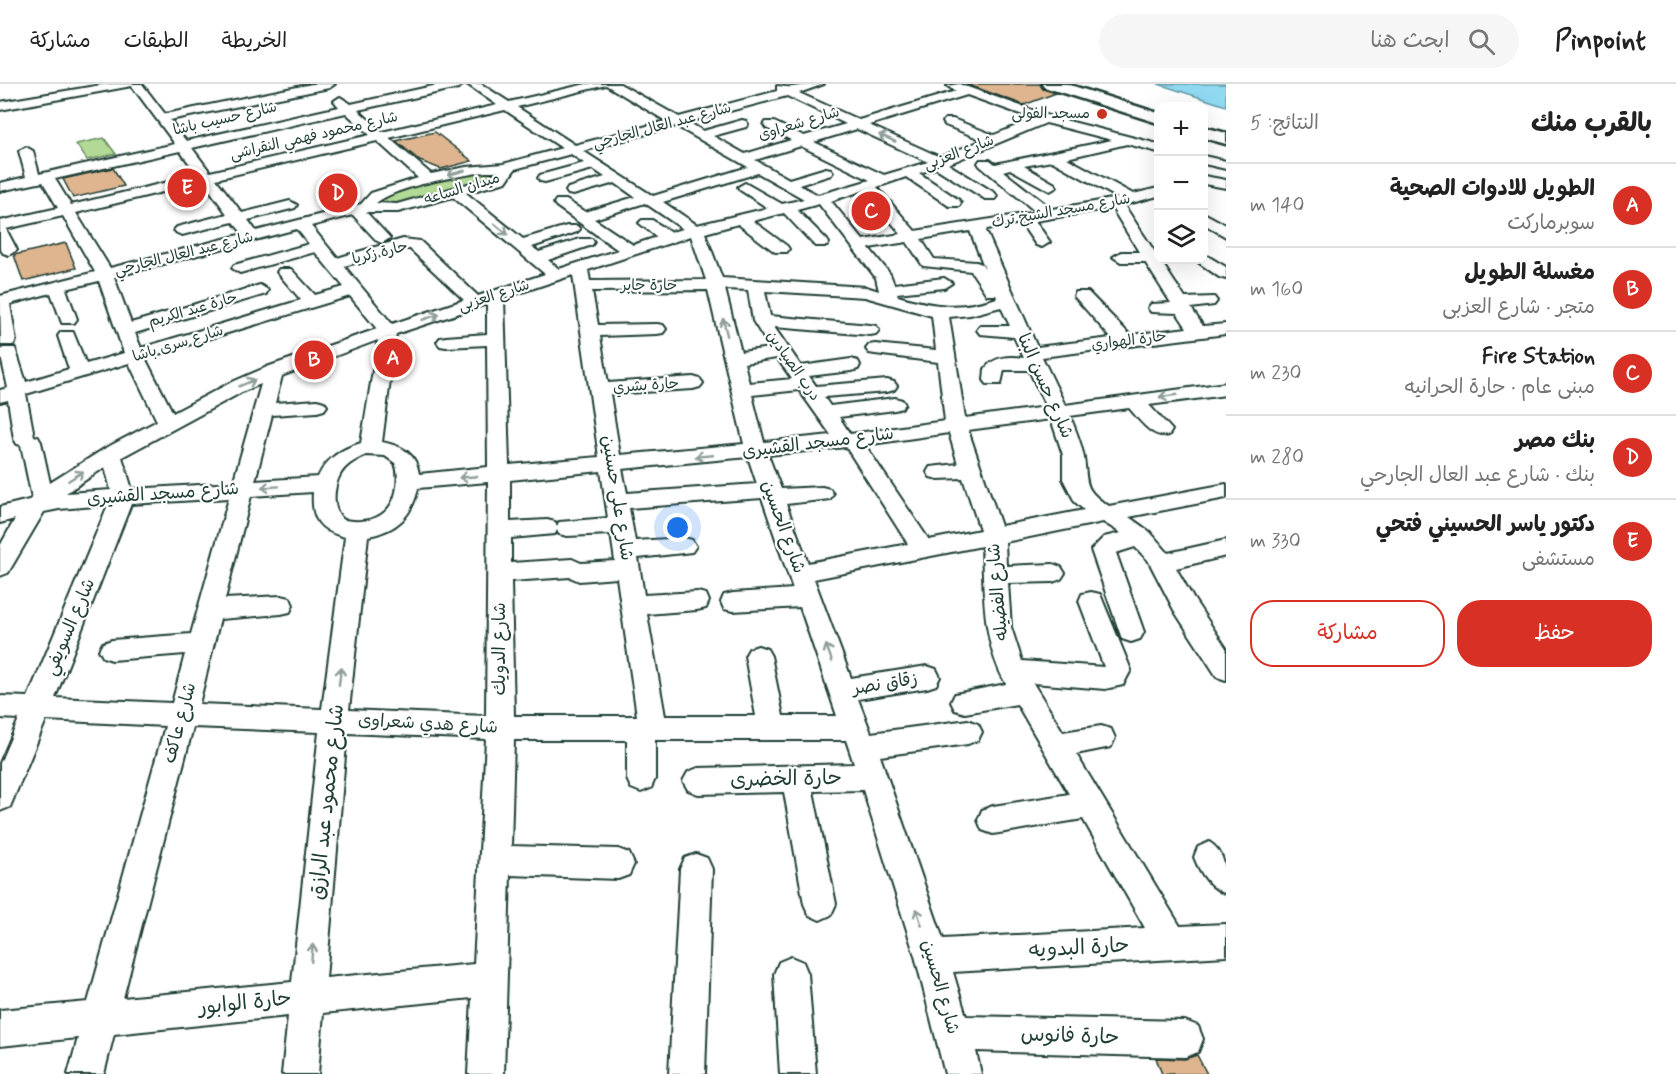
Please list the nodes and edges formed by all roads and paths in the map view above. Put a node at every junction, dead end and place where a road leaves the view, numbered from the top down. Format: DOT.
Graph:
graph roads {
  1 [pos="127,84"];
  2 [pos="136,84"];
  3 [pos="324,84"];
  4 [pos="458,84"];
  5 [pos="473,84"];
  6 [pos="547,84"];
  7 [pos="601,84"];
  8 [pos="610,84"];
  9 [pos="770,84"];
  10 [pos="818,84"];
  11 [pos="948,84"];
  12 [pos="1050,84"];
  13 [pos="1072,84"];
  14 [pos="968,91"];
  15 [pos="788,92"];
  16 [pos="562,93"];
  17 [pos="400,97"];
  18 [pos="0,106"];
  19 [pos="411,106"];
  20 [pos="507,106"];
  21 [pos="349,108"];
  22 [pos="258,109"];
  23 [pos="1154,110"];
  24 [pos="1154,117"];
  25 [pos="162,118"];
  26 [pos="1045,119"];
  27 [pos="447,121"];
  28 [pos="678,121"];
  29 [pos="949,122"];
  30 [pos="822,123"];
  31 [pos="857,124"];
  32 [pos="770,125"];
  33 [pos="1208,127"];
  34 [pos="836,131"];
  35 [pos="1226,132"];
  36 [pos="464,134"];
  37 [pos="1208,134"];
  38 [pos="702,135"];
  39 [pos="382,136"];
  40 [pos="994,140"];
  41 [pos="1226,140"];
  42 [pos="802,141"];
  43 [pos="855,141"];
  44 [pos="1129,141"];
  45 [pos="183,146"];
  46 [pos="1154,147"];
  47 [pos="574,149"];
  48 [pos="772,150"];
  49 [pos="26,151"];
  50 [pos="969,151"];
  51 [pos="313,153"];
  52 [pos="1054,156"];
  53 [pos="743,159"];
  54 [pos="1036,160"];
  55 [pos="1208,161"];
  56 [pos="939,162"];
  57 [pos="597,164"];
  58 [pos="1012,165"];
  59 [pos="1226,165"];
  60 [pos="327,167"];
  61 [pos="507,167"];
  62 [pos="906,167"];
  63 [pos="759,168"];
  64 [pos="992,169"];
  65 [pos="826,172"];
  66 [pos="1059,172"];
  67 [pos="40,178"];
  68 [pos="209,178"];
  69 [pos="545,178"];
  70 [pos="618,178"];
  71 [pos="429,180"];
  72 [pos="875,183"];
  73 [pos="787,184"];
  74 [pos="0,187"];
  75 [pos="745,187"];
  76 [pos="1050,187"];
  77 [pos="573,190"];
  78 [pos="456,192"];
  79 [pos="1154,194"];
  80 [pos="990,196"];
  81 [pos="649,199"];
  82 [pos="819,200"];
  83 [pos="561,203"];
  84 [pos="954,203"];
  85 [pos="290,204"];
  86 [pos="1128,207"];
  87 [pos="362,208"];
  88 [pos="783,208"];
  89 [pos="68,211"];
  90 [pos="1048,214"];
  91 [pos="238,217"];
  92 [pos="1026,218"];
  93 [pos="741,219"];
  94 [pos="647,223"];
  95 [pos="301,224"];
  96 [pos="577,224"];
  97 [pos="981,225"];
  98 [pos="0,229"];
  99 [pos="182,230"];
  100 [pos="695,230"];
  101 [pos="911,236"];
  102 [pos="252,237"];
  103 [pos="382,238"];
  104 [pos="669,238"];
  105 [pos="586,242"];
  106 [pos="1042,242"];
  107 [pos="821,243"];
  108 [pos="521,245"];
  109 [pos="859,245"];
  110 [pos="319,246"];
  111 [pos="781,249"];
  112 [pos="9,250"];
  113 [pos="631,251"];
  114 [pos="1152,251"];
  115 [pos="925,257"];
  116 [pos="969,257"];
  117 [pos="1120,257"];
  118 [pos="537,258"];
  119 [pos="1208,262"];
  120 [pos="334,264"];
  121 [pos="240,268"];
  122 [pos="829,269"];
  123 [pos="285,272"];
  124 [pos="105,274"];
  125 [pos="1225,274"];
  126 [pos="558,276"];
  127 [pos="582,277"];
  128 [pos="944,283"];
  129 [pos="715,284"];
  130 [pos="755,285"];
  131 [pos="57,286"];
  132 [pos="355,289"];
  133 [pos="260,290"];
  134 [pos="837,290"];
  135 [pos="890,294"];
  136 [pos="1005,295"];
  137 [pos="1082,296"];
  138 [pos="485,299"];
  139 [pos="1,301"];
  140 [pos="1208,301"];
  141 [pos="312,302"];
  142 [pos="1182,306"];
  143 [pos="1157,308"];
  144 [pos="940,312"];
  145 [pos="762,321"];
  146 [pos="657,329"];
  147 [pos="1226,329"];
  148 [pos="125,330"];
  149 [pos="870,330"];
  150 [pos="986,330"];
  151 [pos="388,331"];
  152 [pos="590,332"];
  153 [pos="1022,332"];
  154 [pos="1198,332"];
  155 [pos="496,339"];
  156 [pos="1125,341"];
  157 [pos="446,342"];
  158 [pos="875,349"];
  159 [pos="782,352"];
  160 [pos="135,357"];
  161 [pos="946,357"];
  162 [pos="733,359"];
  163 [pos="1034,359"];
  164 [pos="851,365"];
  165 [pos="274,371"];
  166 [pos="80,373"];
  167 [pos="994,380"];
  168 [pos="803,382"];
  169 [pos="693,383"];
  170 [pos="887,386"];
  171 [pos="600,389"];
  172 [pos="740,390"];
  173 [pos="1216,390"];
  174 [pos="11,393"];
  175 [pos="1133,401"];
  176 [pos="895,404"];
  177 [pos="317,406"];
  178 [pos="1226,408"];
  179 [pos="264,410"];
  180 [pos="1057,411"];
  181 [pos="825,413"];
  182 [pos="167,422"];
  183 [pos="956,425"];
  184 [pos="1162,430"];
  185 [pos="848,441"];
  186 [pos="371,448"];
  187 [pos="756,451"];
  188 [pos="111,454"];
  189 [pos="612,464"];
  190 [pos="971,470"];
  191 [pos="938,472"];
  192 [pos="500,474"];
  193 [pos="409,482"];
  194 [pos="328,484"];
  195 [pos="242,489"];
  196 [pos="1226,491"];
  197 [pos="771,493"];
  198 [pos="822,494"];
  199 [pos="123,496"];
  200 [pos="618,501"];
  201 [pos="39,504"];
  202 [pos="1106,514"];
  203 [pos="0,515"];
  204 [pos="621,525"];
  205 [pos="357,530"];
  206 [pos="500,531"];
  207 [pos="993,536"];
  208 [pos="1142,538"];
  209 [pos="684,546"];
  210 [pos="1225,548"];
  211 [pos="923,549"];
  212 [pos="627,560"];
  213 [pos="1162,563"];
  214 [pos="0,567"];
  215 [pos="500,573"];
  216 [pos="800,573"];
  217 [pos="1053,573"];
  218 [pos="996,575"];
  219 [pos="809,597"];
  220 [pos="1091,601"];
  221 [pos="697,602"];
  222 [pos="733,602"];
  223 [pos="281,605"];
  224 [pos="634,605"];
  225 [pos="210,610"];
  226 [pos="1131,632"];
  227 [pos="201,643"];
  228 [pos="112,650"];
  229 [pos="1222,655"];
  230 [pos="758,656"];
  231 [pos="927,677"];
  232 [pos="1018,682"];
  233 [pos="843,690"];
  234 [pos="965,702"];
  235 [pos="0,707"];
  236 [pos="36,709"];
  237 [pos="182,714"];
  238 [pos="334,720"];
  239 [pos="500,728"];
  240 [pos="647,728"];
  241 [pos="772,728"];
  242 [pos="968,732"];
  243 [pos="859,737"];
  244 [pos="1101,738"];
  245 [pos="1055,745"];
  246 [pos="873,777"];
  247 [pos="640,779"];
  248 [pos="796,779"];
  249 [pos="698,781"];
  250 [pos="0,798"];
  251 [pos="1090,804"];
  252 [pos="993,820"];
  253 [pos="496,860"];
  254 [pos="618,864"];
  255 [pos="696,868"];
  256 [pos="820,904"];
  257 [pos="1226,940"];
  258 [pos="1172,943"];
  259 [pos="932,956"];
  260 [pos="790,974"];
  261 [pos="489,978"];
  262 [pos="308,996"];
  263 [pos="101,1018"];
  264 [pos="0,1028"];
  265 [pos="954,1033"];
  266 [pos="1185,1039"];
  267 [pos="86,1074"];
  268 [pos="300,1074"];
  269 [pos="486,1074"];
  270 [pos="687,1074"];
  271 [pos="798,1074"];
  272 [pos="963,1074"];
  1 -- 18 [label="street"];
  2 -- 25 [label="street"];
  3 -- 21 [label="street"];
  3 -- 22 [label="street"];
  4 -- 17 [label="street, شارع حسيب باشا"];
  5 -- 20 [label="street"];
  6 -- 16 [label="street"];
  7 -- 16 [label="street, شارع محمود فهمي النقراشى"];
  8 -- 28 [label="street"];
  9 -- 15 [label="street"];
  10 -- 15 [label="street, شارع عبد العال الجارحي"];
  11 -- 14 [label="street"];
  12 -- 24 [label="main road"];
  13 -- 23 [label="main road"];
  14 -- 26 [label="street"];
  14 -- 31 [label="street, شارع شعراوى"];
  15 -- 28 [label="street, شارع عبد العال الجارحي"];
  15 -- 31 [label="street"];
  16 -- 20 [label="street, شارع محمود فهمي النقراشى"];
  17 -- 19 [label="street"];
  17 -- 21 [label="street, شارع حسيب باشا"];
  20 -- 27 [label="street, شارع محمود فهمي النقراشى"];
  20 -- 47 [label="street"];
  21 -- 22 [label="street, شارع حسيب باشا"];
  21 -- 39 [label="street"];
  22 -- 25 [label="street"];
  22 -- 45 [label="street, شارع حسيب باشا"];
  25 -- 45 [label="street"];
  26 -- 40 [label="street, شارع العزبى"];
  26 -- 44 [label="street"];
  27 -- 36 [label="street"];
  27 -- 39 [label="street, شارع محمود فهمي النقراشى"];
  28 -- 38 [label="street"];
  28 -- 47 [label="street, شارع عبد العال الجارحي"];
  29 -- 40 [label="street"];
  30 -- 34 [label="street"];
  31 -- 34 [label="street, شارع شعراوى"];
  56 -- 31 [label="street, one-way"];
  32 -- 42 [label="street"];
  33 -- 35 [label="main road"];
  34 -- 42 [label="street, شارع شعراوى"];
  34 -- 43 [label="street"];
  37 -- 41 [label="main road"];
  38 -- 48 [label="street"];
  38 -- 53 [label="street"];
  39 -- 51 [label="street, شارع محمود فهمي النقراشى"];
  39 -- 71 [label="street"];
  40 -- 50 [label="street, شارع العزبى"];
  42 -- 48 [label="street, شارع شعراوى"];
  42 -- 72 [label="street"];
  44 -- 46 [label="street"];
  44 -- 52 [label="street"];
  45 -- 67 [label="street, شارع حسيب باشا"];
  45 -- 68 [label="street"];
  47 -- 57 [label="street"];
  47 -- 61 [label="street, شارع عبد العال الجارحي"];
  48 -- 53 [label="street, شارع شعراوى"];
  49 -- 67 [label="street"];
  50 -- 56 [label="street, شارع العزبى"];
  50 -- 64 [label="street"];
  51 -- 60 [label="street"];
  51 -- 68 [label="street, شارع محمود فهمي النقراشى"];
  52 -- 54 [label="street"];
  52 -- 86 [label="street"];
  53 -- 63 [label="street"];
  54 -- 58 [label="street"];
  54 -- 66 [label="street"];
  55 -- 59 [label="street"];
  56 -- 62 [label="street, شارع العزبى"];
  56 -- 80 [label="street"];
  57 -- 69 [label="street"];
  57 -- 70 [label="street"];
  58 -- 64 [label="street"];
  58 -- 76 [label="street"];
  61 -- 71 [label="street, ميدان الساعه, one-way"];
  61 -- 78 [label="street, ميدان الساعه"];
  62 -- 72 [label="street, شارع العزبى"];
  62 -- 84 [label="street"];
  63 -- 73 [label="street"];
  63 -- 81 [label="street"];
  64 -- 90 [label="street"];
  65 -- 73 [label="street"];
  67 -- 74 [label="street, شارع حسيب باشا"];
  67 -- 89 [label="street"];
  68 -- 89 [label="street, شارع محمود فهمي النقراشى"];
  68 -- 91 [label="street"];
  70 -- 77 [label="street"];
  70 -- 81 [label="street"];
  71 -- 87 [label="street, ميدان الساعه"];
  72 -- 82 [label="street, شارع العزبى"];
  72 -- 101 [label="street"];
  73 -- 82 [label="street"];
  75 -- 88 [label="street"];
  78 -- 87 [label="street, ميدان الساعه"];
  78 -- 108 [label="street, one-way"];
  79 -- 86 [label="street, شارع مسجد الشيخ ترك"];
  81 -- 96 [label="street"];
  81 -- 100 [label="street"];
  82 -- 88 [label="street, شارع العزبى"];
  82 -- 109 [label="street"];
  83 -- 96 [label="street"];
  85 -- 91 [label="street"];
  86 -- 90 [label="street, شارع مسجد الشيخ ترك"];
  86 -- 114 [label="street"];
  87 -- 95 [label="street, شارع عبد العال الجارحي"];
  87 -- 103 [label="street"];
  88 -- 93 [label="street, شارع العزبى"];
  88 -- 107 [label="street"];
  89 -- 98 [label="street, شارع محمود فهمي النقراشى"];
  89 -- 124 [label="street"];
  90 -- 92 [label="street, شارع مسجد الشيخ ترك"];
  91 -- 99 [label="street"];
  91 -- 102 [label="street"];
  92 -- 97 [label="street, شارع مسجد الشيخ ترك"];
  92 -- 106 [label="street"];
  93 -- 100 [label="street, شارع العزبى"];
  93 -- 111 [label="street"];
  94 -- 104 [label="street"];
  95 -- 102 [label="street, شارع عبد العال الجارحي"];
  95 -- 110 [label="street"];
  96 -- 108 [label="street"];
  96 -- 113 [label="street"];
  97 -- 101 [label="street"];
  97 -- 136 [label="street, شارع مسجد الشيخ ترك"];
  98 -- 112 [label="street"];
  100 -- 104 [label="street, شارع العزبى"];
  100 -- 129 [label="street, شارع الحسين"];
  101 -- 109 [label="street"];
  101 -- 115 [label="street"];
  102 -- 124 [label="street, شارع عبد العال الجارحي"];
  104 -- 113 [label="street, شارع العزبى"];
  105 -- 118 [label="street"];
  108 -- 118 [label="street"];
  109 -- 135 [label="street"];
  110 -- 120 [label="street"];
  110 -- 121 [label="street"];
  113 -- 127 [label="street, شارع العزبى"];
  114 -- 117 [label="street"];
  114 -- 142 [label="street"];
  115 -- 116 [label="street"];
  115 -- 136 [label="street"];
  118 -- 126 [label="street"];
  119 -- 125 [label="street"];
  120 -- 132 [label="street"];
  120 -- 138 [label="street, حارة زكريا"];
  122 -- 134 [label="street"];
  123 -- 141 [label="street"];
  124 -- 131 [label="street, شارع عبد العال الجارحي"];
  124 -- 148 [label="street"];
  126 -- 127 [label="street, شارع العزبى"];
  126 -- 138 [label="street, شارع العزبى"];
  127 -- 129 [label="street, حارة جابر"];
  127 -- 152 [label="street, شارع على حسنين"];
  128 -- 135 [label="street"];
  129 -- 130 [label="street"];
  162 -- 129 [label="street, شارع الحسين, one-way"];
  130 -- 134 [label="street"];
  130 -- 145 [label="street, درب الصيادين"];
  131 -- 139 [label="street, شارع عبد العال الجارحي"];
  131 -- 166 [label="street"];
  132 -- 141 [label="street, شارع سرى باشا"];
  132 -- 151 [label="street"];
  133 -- 148 [label="street, حارة عبد الكريم"];
  134 -- 135 [label="street"];
  135 -- 144 [label="street"];
  136 -- 144 [label="street"];
  136 -- 153 [label="street, شارع حسن البنا"];
  137 -- 156 [label="street"];
  151 -- 138 [label="street, شارع العزبى, one-way"];
  138 -- 155 [label="street, شارع الدويك"];
  139 -- 174 [label="street"];
  140 -- 142 [label="street"];
  141 -- 160 [label="street, شارع سرى باشا"];
  142 -- 143 [label="street"];
  142 -- 154 [label="street"];
  144 -- 161 [label="street, شارع الفضيله"];
  145 -- 149 [label="street"];
  145 -- 159 [label="street, درب الصيادين"];
  146 -- 152 [label="street"];
  147 -- 154 [label="street, حارة الهواري"];
  148 -- 160 [label="street"];
  150 -- 153 [label="street"];
  151 -- 165 [label="street, شارع العزبى"];
  151 -- 186 [label="street"];
  152 -- 171 [label="street, شارع على حسنين"];
  153 -- 163 [label="street, شارع حسن البنا"];
  154 -- 156 [label="street, حارة الهواري"];
  155 -- 157 [label="street"];
  155 -- 192 [label="street, شارع الدويك"];
  156 -- 163 [label="street, حارة الهواري"];
  158 -- 161 [label="street"];
  159 -- 162 [label="street"];
  159 -- 168 [label="street, درب الصيادين"];
  160 -- 166 [label="street, شارع سرى باشا"];
  160 -- 182 [label="street"];
  161 -- 183 [label="street, شارع الفضيله"];
  162 -- 172 [label="street, شارع الحسين"];
  163 -- 167 [label="street, حارة الهواري"];
  163 -- 180 [label="street, شارع حسن البنا"];
  164 -- 168 [label="street"];
  165 -- 179 [label="street, شارع عاكف"];
  182 -- 165 [label="street, شارع العزبى, one-way"];
  166 -- 174 [label="street, شارع سرى باشا"];
  168 -- 170 [label="street"];
  168 -- 172 [label="street"];
  168 -- 181 [label="street, درب الصيادين"];
  169 -- 171 [label="street, حارة بشري"];
  171 -- 189 [label="street, شارع على حسنين"];
  172 -- 187 [label="street, شارع الحسين"];
  173 -- 175 [label="street, شارع مسجد القشيرى, one-way"];
  173 -- 178 [label="street"];
  174 -- 201 [label="street"];
  175 -- 180 [label="street, شارع مسجد القشيرى"];
  175 -- 184 [label="street"];
  176 -- 181 [label="street"];
  177 -- 179 [label="street"];
  179 -- 195 [label="street, شارع عاكف"];
  180 -- 183 [label="street, شارع مسجد القشيرى"];
  180 -- 202 [label="street, شارع حسن البنا"];
  181 -- 185 [label="street, درب الصيادين"];
  182 -- 188 [label="street, شارع العزبى"];
  183 -- 185 [label="street, شارع مسجد القشيرى"];
  183 -- 190 [label="street, شارع الفضيله"];
  185 -- 187 [label="street, شارع مسجد القشيرى"];
  185 -- 211 [label="street, درب الصيادين"];
  186 -- 193 [label="street"];
  186 -- 194 [label="street"];
  187 -- 189 [label="street, شارع مسجد القشيرى, one-way"];
  187 -- 197 [label="street, شارع الحسين"];
  188 -- 199 [label="street"];
  201 -- 188 [label="street, شارع العزبى, one-way"];
  189 -- 192 [label="street, شارع مسجد القشيرى"];
  189 -- 200 [label="street, شارع على حسنين"];
  190 -- 191 [label="street"];
  190 -- 207 [label="street, شارع الفضيله"];
  192 -- 193 [label="street, شارع مسجد القشيرى, one-way"];
  192 -- 206 [label="street, شارع الدويك"];
  193 -- 205 [label="street"];
  194 -- 195 [label="street, شارع مسجد القشيرى, one-way"];
  194 -- 205 [label="street"];
  195 -- 199 [label="street, شارع مسجد القشيرى"];
  195 -- 225 [label="street, شارع عاكف"];
  196 -- 202 [label="street"];
  197 -- 198 [label="street"];
  197 -- 200 [label="street"];
  197 -- 216 [label="street, شارع الحسين"];
  199 -- 201 [label="street, شارع مسجد القشيرى"];
  199 -- 236 [label="street, شارع السويفي"];
  200 -- 204 [label="street, شارع على حسنين"];
  201 -- 203 [label="street, شارع مسجد القشيرى"];
  201 -- 214 [label="street, شارع العزبى"];
  202 -- 207 [label="street"];
  202 -- 208 [label="street, شارع حسن البنا"];
  204 -- 206 [label="street"];
  204 -- 212 [label="street, شارع على حسنين"];
  238 -- 205 [label="street, شارع محمود عبد الرازق, one-way"];
  206 -- 215 [label="street, شارع الدويك"];
  207 -- 211 [label="street"];
  207 -- 218 [label="street, شارع الفضيله"];
  208 -- 213 [label="street, شارع حسن البنا"];
  208 -- 226 [label="street"];
  209 -- 212 [label="street"];
  210 -- 213 [label="street"];
  211 -- 216 [label="street"];
  212 -- 215 [label="street"];
  212 -- 224 [label="street, شارع على حسنين"];
  213 -- 229 [label="street, شارع حسن البنا"];
  215 -- 239 [label="street, شارع الدويك"];
  216 -- 219 [label="street, شارع الحسين"];
  217 -- 218 [label="street"];
  218 -- 232 [label="street, شارع الفضيله"];
  219 -- 222 [label="street"];
  233 -- 219 [label="street, شارع الحسين, one-way"];
  220 -- 232 [label="street"];
  221 -- 224 [label="street"];
  223 -- 225 [label="street"];
  224 -- 240 [label="street, شارع على حسنين"];
  225 -- 227 [label="street, شارع عاكف"];
  227 -- 228 [label="street"];
  227 -- 237 [label="street, شارع عاكف"];
  230 -- 241 [label="street"];
  231 -- 233 [label="street, زقاق نصر"];
  232 -- 234 [label="street"];
  232 -- 245 [label="street, شارع الفضيله"];
  233 -- 243 [label="street, شارع الحسين"];
  235 -- 236 [label="street, شارع هدي شعراوى"];
  236 -- 237 [label="street, شارع هدي شعراوى"];
  236 -- 250 [label="street, شارع السويفي"];
  237 -- 238 [label="street, شارع هدي شعراوى"];
  237 -- 263 [label="street, شارع عاكف"];
  238 -- 239 [label="street, شارع هدي شعراوى"];
  262 -- 238 [label="street, شارع محمود عبد الرازق, one-way"];
  239 -- 240 [label="street, شارع هدي شعراوى"];
  239 -- 253 [label="street, شارع الدويك"];
  240 -- 241 [label="street, شارع هدي شعراوى"];
  240 -- 247 [label="street, شارع على حسنين"];
  241 -- 243 [label="street, شارع هدي شعراوى"];
  242 -- 243 [label="street, شارع هدي شعراوى"];
  243 -- 246 [label="street, شارع الحسين"];
  244 -- 245 [label="street"];
  245 -- 251 [label="street, شارع الفضيله"];
  246 -- 248 [label="street, حارة الخضرى"];
  259 -- 246 [label="street, شارع الحسين, one-way"];
  248 -- 249 [label="street, حارة الخضرى"];
  248 -- 256 [label="street"];
  251 -- 252 [label="street"];
  251 -- 258 [label="street, شارع الفضيله"];
  253 -- 254 [label="street"];
  253 -- 261 [label="street, شارع الدويك"];
  255 -- 270 [label="street"];
  257 -- 258 [label="street, حارة البدويه"];
  258 -- 259 [label="street, حارة البدويه"];
  259 -- 265 [label="street, شارع الحسين"];
  260 -- 271 [label="street"];
  261 -- 262 [label="street, حارة الوابور"];
  261 -- 269 [label="street, شارع الدويك"];
  262 -- 263 [label="street, حارة الوابور"];
  262 -- 268 [label="street, شارع محمود عبد الرازق"];
  263 -- 264 [label="street, حارة الوابور"];
  263 -- 267 [label="street, شارع عاكف"];
  265 -- 266 [label="street, حارة فانوس"];
  265 -- 272 [label="street, شارع الحسين"];
}
